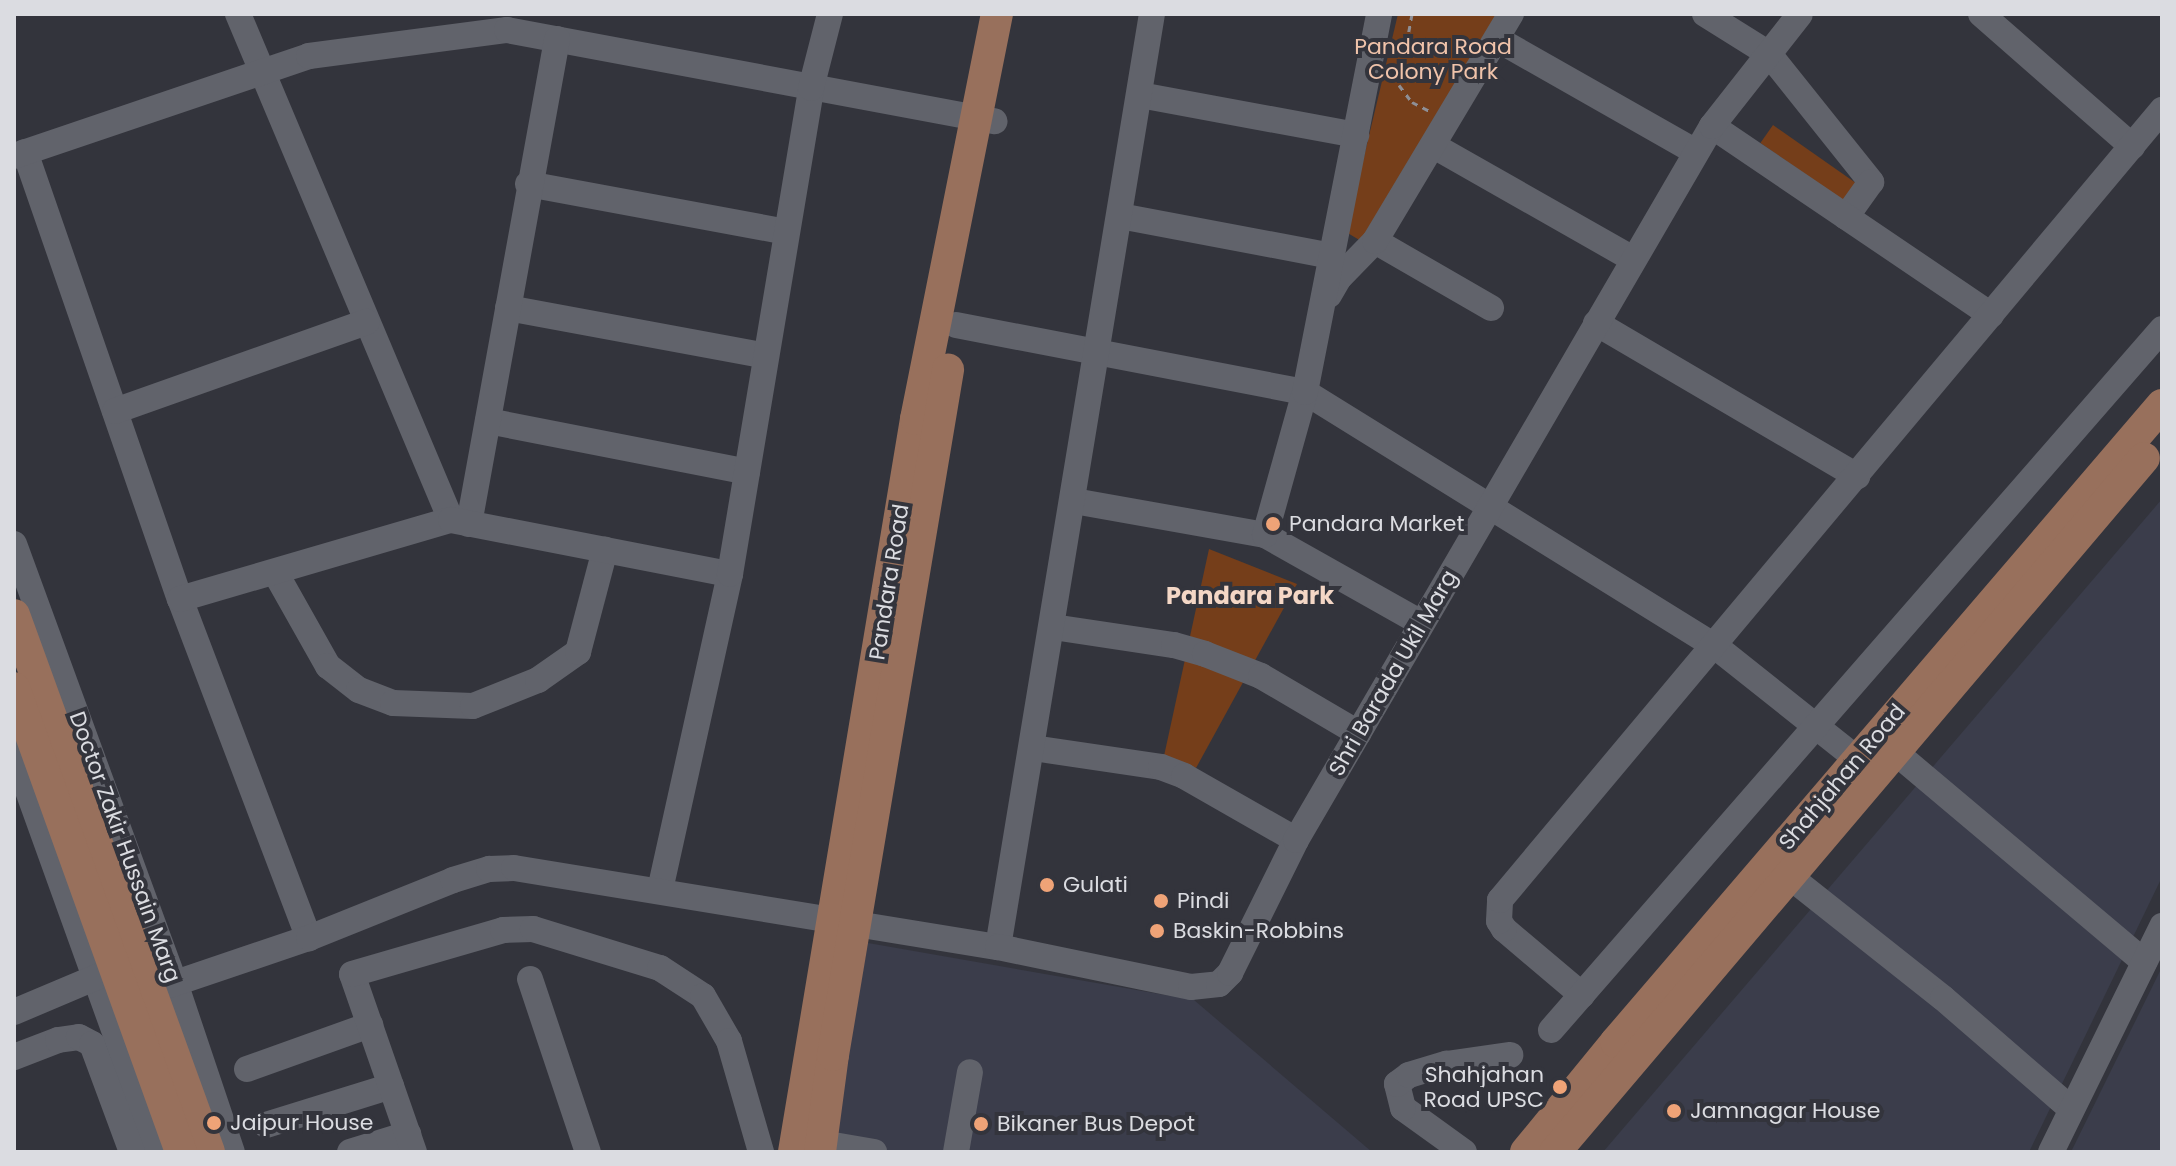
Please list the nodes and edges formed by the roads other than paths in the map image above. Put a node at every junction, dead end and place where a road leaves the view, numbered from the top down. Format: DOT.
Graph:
graph roads {
  1 [pos="238,14"];
  2 [pos="830,14"];
  3 [pos="997,14"];
  4 [pos="1017,14"];
  5 [pos="1152,14"];
  6 [pos="1379,14"];
  7 [pos="1511,14"];
  8 [pos="1705,14"];
  9 [pos="1800,14"];
  10 [pos="1981,14"];
  11 [pos="557,39"];
  12 [pos="1497,39"];
  13 [pos="1769,54"];
  14 [pos="262,71"];
  15 [pos="811,88"];
  16 [pos="1140,95"];
  17 [pos="2162,110"];
  18 [pos="986,119"];
  19 [pos="1712,126"];
  20 [pos="1356,135"];
  21 [pos="1434,146"];
  22 [pos="2132,146"];
  23 [pos="1696,152"];
  24 [pos="20,154"];
  25 [pos="528,184"];
  26 [pos="1120,216"];
  27 [pos="1846,217"];
  28 [pos="787,232"];
  29 [pos="1385,247"];
  30 [pos="1633,259"];
  31 [pos="1336,267"];
  32 [pos="508,308"];
  33 [pos="1491,308"];
  34 [pos="1991,315"];
  35 [pos="367,322"];
  36 [pos="1596,323"];
  37 [pos="956,325"];
  38 [pos="2162,329"];
  39 [pos="1098,352"];
  40 [pos="766,356"];
  41 [pos="1305,392"];
  42 [pos="2162,405"];
  43 [pos="115,411"];
  44 [pos="488,421"];
  45 [pos="2162,437"];
  46 [pos="747,472"];
  47 [pos="1857,476"];
  48 [pos="1074,501"];
  49 [pos="1490,505"];
  50 [pos="460,522"];
  51 [pos="1265,535"];
  52 [pos="14,544"];
  53 [pos="605,550"];
  54 [pos="275,572"];
  55 [pos="730,574"];
  56 [pos="180,599"];
  57 [pos="14,615"];
  58 [pos="1421,623"];
  59 [pos="1053,627"];
  60 [pos="1715,646"];
  61 [pos="14,688"];
  62 [pos="1818,724"];
  63 [pos="1358,733"];
  64 [pos="1033,748"];
  65 [pos="14,752"];
  66 [pos="1895,752"];
  67 [pos="1857,759"];
  68 [pos="1296,840"];
  69 [pos="1789,876"];
  70 [pos="660,890"];
  71 [pos="843,923"];
  72 [pos="2162,926"];
  73 [pos="309,938"];
  74 [pos="998,947"];
  75 [pos="2144,962"];
  76 [pos="105,973"];
  77 [pos="530,979"];
  78 [pos="164,987"];
  79 [pos="1582,995"];
  80 [pos="14,1012"];
  81 [pos="370,1025"];
  82 [pos="1551,1030"];
  83 [pos="1510,1055"];
  84 [pos="14,1057"];
  85 [pos="247,1069"];
  86 [pos="970,1072"];
  87 [pos="391,1086"];
  88 [pos="2071,1109"];
  89 [pos="266,1125"];
  90 [pos="411,1143"];
  91 [pos="812,1149"];
  92 [pos="132,1152"];
  93 [pos="158,1152"];
  94 [pos="181,1152"];
  95 [pos="209,1152"];
  96 [pos="232,1152"];
  97 [pos="350,1152"];
  98 [pos="588,1152"];
  99 [pos="761,1152"];
  100 [pos="874,1152"];
  101 [pos="956,1152"];
  102 [pos="1464,1152"];
  103 [pos="1526,1152"];
  104 [pos="1555,1152"];
  105 [pos="2051,1152"];
  1 -- 14 [label="street"];
  2 -- 15 [label="street"];
  3 -- 18 [label="main road, Pandara Road"];
  4 -- 18 [label="main road, Pandara Road"];
  5 -- 16 [label="street"];
  6 -- 20 [label="street"];
  7 -- 12 [label="street"];
  8 -- 13 [label="street"];
  9 -- 13 [label="street, Shri Barada Ukil Marg"];
  10 -- 22 [label="street"];
  11 -- 14 [label="street"];
  11 -- 15 [label="street"];
  11 -- 25 [label="street"];
  12 -- 21 [label="street"];
  12 -- 23 [label="street"];
  13 -- 19 [label="street, Shri Barada Ukil Marg"];
  13 -- 27 [label="street"];
  14 -- 24 [label="street"];
  14 -- 35 [label="street"];
  15 -- 18 [label="street"];
  15 -- 28 [label="street"];
  16 -- 20 [label="street"];
  16 -- 26 [label="street"];
  17 -- 22 [label="street"];
  18 -- 37 [label="main road, Pandara Road"];
  18 -- 71 [label="main road, Pandara Road"];
  19 -- 23 [label="street, Shri Barada Ukil Marg"];
  19 -- 27 [label="street"];
  20 -- 31 [label="street"];
  21 -- 29 [label="street"];
  21 -- 30 [label="street"];
  22 -- 34 [label="street"];
  23 -- 30 [label="street, Shri Barada Ukil Marg"];
  24 -- 43 [label="street"];
  25 -- 28 [label="street"];
  25 -- 32 [label="street"];
  26 -- 31 [label="street"];
  26 -- 39 [label="street"];
  27 -- 34 [label="street"];
  28 -- 40 [label="street"];
  29 -- 31 [label="street"];
  29 -- 33 [label="street"];
  30 -- 36 [label="street, Shri Barada Ukil Marg"];
  31 -- 41 [label="street"];
  32 -- 40 [label="street"];
  32 -- 44 [label="street"];
  34 -- 47 [label="street"];
  35 -- 43 [label="street"];
  35 -- 50 [label="street"];
  36 -- 47 [label="street"];
  36 -- 49 [label="street, Shri Barada Ukil Marg"];
  37 -- 39 [label="street"];
  37 -- 71 [label="main road, Pandara Road"];
  38 -- 62 [label="street"];
  39 -- 41 [label="street"];
  39 -- 48 [label="street"];
  40 -- 46 [label="street"];
  41 -- 49 [label="street"];
  41 -- 51 [label="street"];
  42 -- 67 [label="main road, Shahjahan Road"];
  43 -- 56 [label="street"];
  44 -- 46 [label="street"];
  44 -- 50 [label="street"];
  45 -- 66 [label="main road, Shahjahan Road"];
  46 -- 55 [label="street"];
  47 -- 60 [label="street"];
  48 -- 51 [label="street"];
  48 -- 59 [label="street"];
  49 -- 58 [label="street, Shri Barada Ukil Marg"];
  49 -- 60 [label="street"];
  50 -- 53 [label="street"];
  50 -- 54 [label="street"];
  51 -- 58 [label="street"];
  52 -- 78 [label="street, Doctor Zakir Hussain Marg"];
  53 -- 54 [label="street"];
  53 -- 55 [label="street"];
  54 -- 56 [label="street"];
  55 -- 70 [label="street"];
  56 -- 73 [label="street"];
  57 -- 78 [label="main road, Doctor Zakir Hussain Marg"];
  58 -- 63 [label="street, Shri Barada Ukil Marg"];
  59 -- 63 [label="street"];
  59 -- 64 [label="street"];
  60 -- 62 [label="street"];
  60 -- 79 [label="street"];
  61 -- 76 [label="main road"];
  62 -- 67 [label="street"];
  62 -- 79 [label="street"];
  63 -- 68 [label="street, Shri Barada Ukil Marg"];
  64 -- 68 [label="street"];
  64 -- 74 [label="street"];
  65 -- 76 [label="street"];
  66 -- 69 [label="main road, Shahjahan Road"];
  66 -- 75 [label="street"];
  67 -- 103 [label="main road, Shahjahan Road"];
  68 -- 74 [label="street, Shri Barada Ukil Marg"];
  69 -- 88 [label="street"];
  69 -- 104 [label="main road, Shahjahan Road"];
  70 -- 71 [label="street, Shri Barada Ukil Marg"];
  70 -- 73 [label="street, Shri Barada Ukil Marg"];
  71 -- 74 [label="street, Shri Barada Ukil Marg"];
  71 -- 91 [label="main road, Pandara Road"];
  72 -- 75 [label="street"];
  73 -- 78 [label="street, Shri Barada Ukil Marg"];
  75 -- 88 [label="street"];
  76 -- 80 [label="street"];
  76 -- 93 [label="street"];
  76 -- 94 [label="main road"];
  77 -- 98 [label="street"];
  78 -- 95 [label="main road, Doctor Zakir Hussain Marg"];
  78 -- 96 [label="street, Doctor Zakir Hussain Marg"];
  79 -- 82 [label="street"];
  81 -- 85 [label="street"];
  81 -- 87 [label="street"];
  81 -- 99 [label="street"];
  83 -- 102 [label="street"];
  84 -- 92 [label="street"];
  86 -- 101 [label="street"];
  87 -- 89 [label="street"];
  87 -- 90 [label="street"];
  88 -- 105 [label="street"];
  90 -- 97 [label="street"];
  91 -- 100 [label="street"];
}
